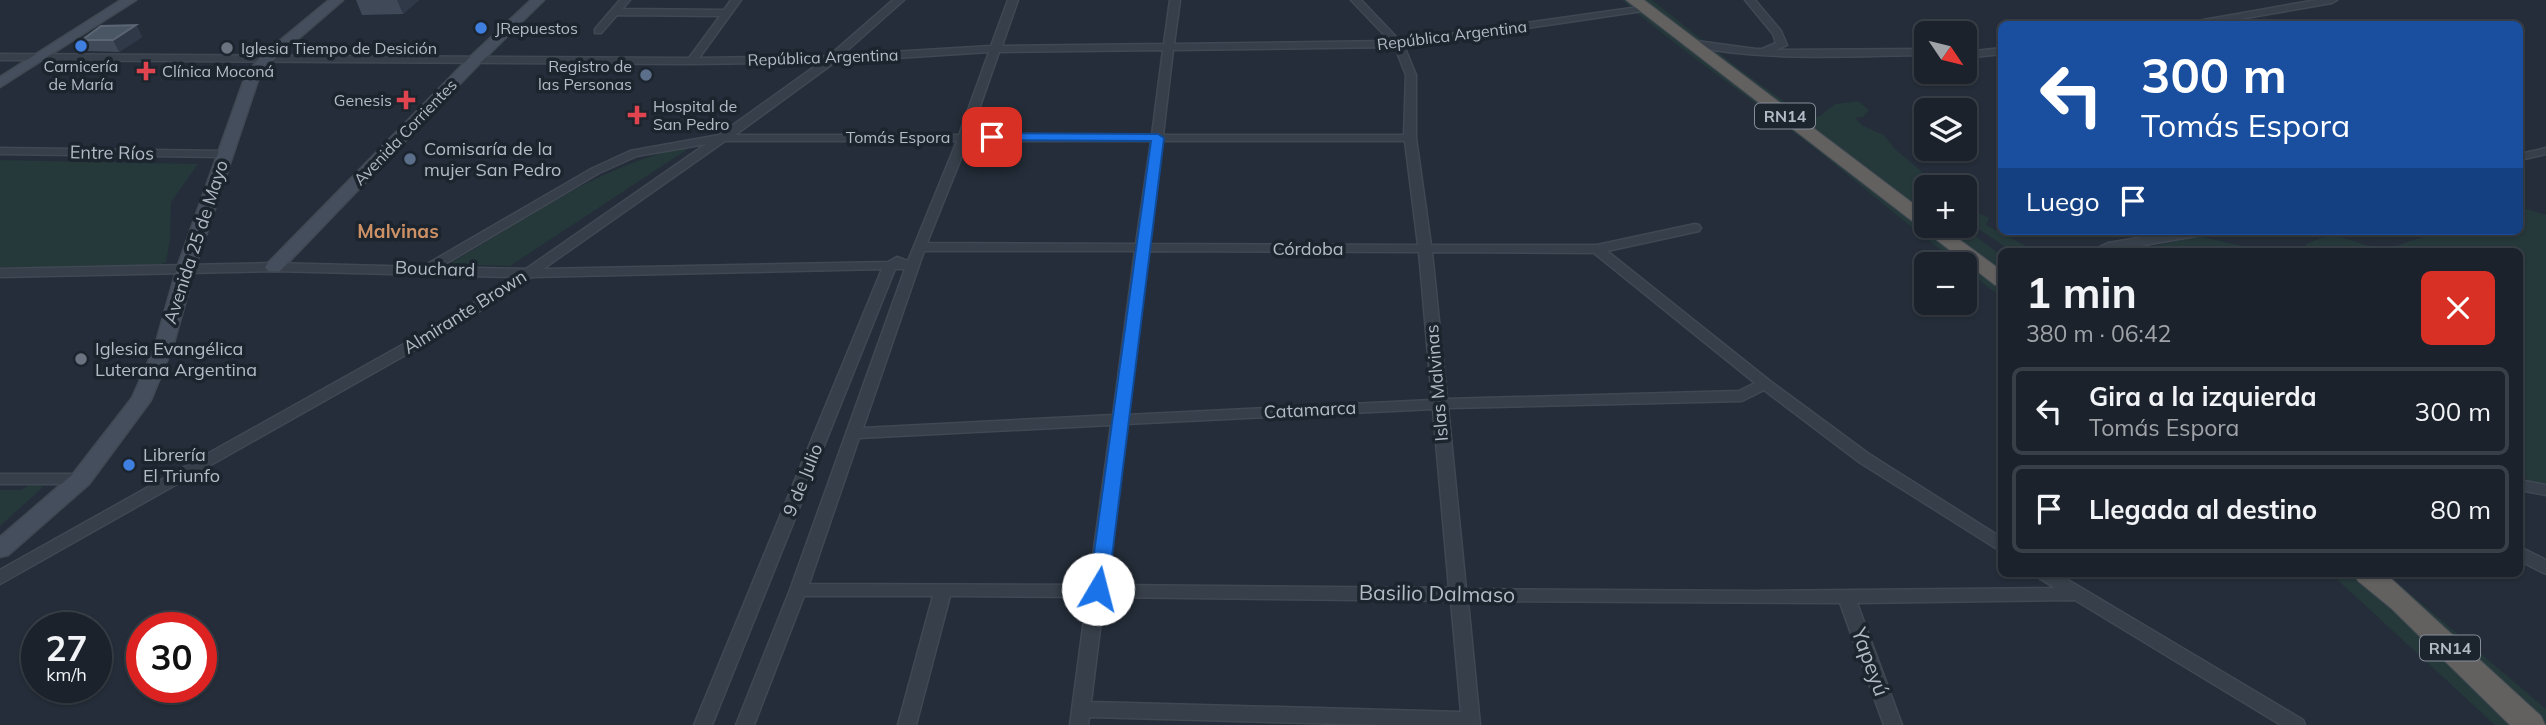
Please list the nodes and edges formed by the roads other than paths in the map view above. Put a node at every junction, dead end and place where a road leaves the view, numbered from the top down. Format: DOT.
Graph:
graph roads {
  1 [pos="130,0"];
  2 [pos="337,0"];
  3 [pos="538,0"];
  4 [pos="625,0"];
  5 [pos="736,0"];
  6 [pos="899,0"];
  7 [pos="1013,0"];
  8 [pos="1175,0"];
  9 [pos="1356,0"];
  10 [pos="1750,0"];
  11 [pos="2332,0"];
  12 [pos="1638,4"];
  13 [pos="615,12"];
  14 [pos="726,13"];
  15 [pos="2215,21"];
  16 [pos="598,31"];
  17 [pos="1689,43"];
  18 [pos="1398,44"];
  19 [pos="1170,46"];
  20 [pos="994,49"];
  21 [pos="1998,51"];
  22 [pos="1756,52"];
  23 [pos="1914,53"];
  24 [pos="1978,54"];
  25 [pos="0,57"];
  26 [pos="39,58"];
  27 [pos="476,59"];
  28 [pos="832,59"];
  29 [pos="264,61"];
  30 [pos="692,61"];
  31 [pos="0,83"];
  32 [pos="964,137"];
  33 [pos="722,138"];
  34 [pos="1158,138"];
  35 [pos="1410,138"];
  36 [pos="2546,151"];
  37 [pos="0,152"];
  38 [pos="224,155"];
  39 [pos="2523,157"];
  40 [pos="1914,214"];
  41 [pos="1695,228"];
  42 [pos="2178,235"];
  43 [pos="1945,238"];
  44 [pos="919,247"];
  45 [pos="1142,248"];
  46 [pos="2105,248"];
  47 [pos="1425,249"];
  48 [pos="1597,249"];
  49 [pos="913,265"];
  50 [pos="890,266"];
  51 [pos="274,267"];
  52 [pos="186,268"];
  53 [pos="427,268"];
  54 [pos="0,273"];
  55 [pos="529,273"];
  56 [pos="1998,278"];
  57 [pos="1765,384"];
  58 [pos="1742,396"];
  59 [pos="1439,404"];
  60 [pos="1795,407"];
  61 [pos="1121,421"];
  62 [pos="853,433"];
  63 [pos="81,478"];
  64 [pos="0,479"];
  65 [pos="2523,486"];
  66 [pos="2546,490"];
  67 [pos="1998,544"];
  68 [pos="0,549"];
  69 [pos="2523,556"];
  70 [pos="2546,568"];
  71 [pos="2050,577"];
  72 [pos="2372,577"];
  73 [pos="0,578"];
  74 [pos="943,589"];
  75 [pos="1098,589"];
  76 [pos="797,590"];
  77 [pos="1457,594"];
  78 [pos="2077,594"];
  79 [pos="1847,599"];
  80 [pos="1080,717"];
  81 [pos="1471,723"];
  82 [pos="703,725"];
  83 [pos="745,725"];
  84 [pos="907,725"];
  85 [pos="1893,725"];
  86 [pos="2296,725"];
  87 [pos="2530,725"];
  1 -- 26 [label="main road"];
  2 -- 29 [label="main road, Avenida 25 de Mayo"];
  3 -- 27 [label="main road, Avenida Corrientes"];
  4 -- 13 [label="street"];
  5 -- 14 [label="street"];
  6 -- 28 [label="street, Almirante Brown"];
  7 -- 20 [label="street, 9 de Julio"];
  8 -- 19 [label="street"];
  9 -- 18 [label="street"];
  10 -- 22 [label="street"];
  11 -- 15 [label="street"];
  12 -- 17 [label="highway, RN14"];
  12 -- 18 [label="street, República Argentina"];
  13 -- 14 [label="street"];
  13 -- 16 [label="street"];
  14 -- 30 [label="street"];
  17 -- 22 [label="street"];
  17 -- 40 [label="highway, RN14"];
  18 -- 19 [label="street, República Argentina"];
  18 -- 35 [label="street, Islas Malvinas"];
  19 -- 20 [label="street, República Argentina"];
  19 -- 34 [label="street"];
  20 -- 28 [label="street, República Argentina"];
  20 -- 32 [label="street, 9 de Julio"];
  21 -- 24 [label="street"];
  22 -- 23 [label="street"];
  25 -- 26 [label="street, República Argentina"];
  26 -- 29 [label="street, República Argentina"];
  26 -- 31 [label="main road"];
  27 -- 29 [label="street, República Argentina"];
  27 -- 30 [label="street, República Argentina"];
  27 -- 51 [label="main road, Avenida Corrientes"];
  28 -- 30 [label="street, República Argentina"];
  28 -- 33 [label="street, Almirante Brown"];
  29 -- 38 [label="main road, Avenida 25 de Mayo"];
  32 -- 33 [label="street, Tomás Espora"];
  32 -- 34 [label="street, Tomás Espora"];
  32 -- 44 [label="street, 9 de Julio"];
  33 -- 53 [label="street, Tomás Espora"];
  33 -- 55 [label="street, Almirante Brown"];
  34 -- 35 [label="street, Tomás Espora"];
  34 -- 45 [label="street"];
  35 -- 47 [label="street, Islas Malvinas"];
  36 -- 39 [label="street"];
  37 -- 38 [label="street, Entre Ríos"];
  38 -- 52 [label="main road, Avenida 25 de Mayo"];
  41 -- 48 [label="street, Córdoba"];
  42 -- 46 [label="street"];
  43 -- 56 [label="highway, RN14"];
  44 -- 45 [label="street, Córdoba"];
  44 -- 49 [label="street, 9 de Julio"];
  44 -- 50 [label="street"];
  45 -- 47 [label="street, Córdoba"];
  45 -- 61 [label="street"];
  47 -- 48 [label="street, Córdoba"];
  47 -- 59 [label="street, Islas Malvinas"];
  48 -- 57 [label="street"];
  49 -- 50 [label="street, Bouchard"];
  49 -- 62 [label="street, 9 de Julio"];
  50 -- 55 [label="street, Bouchard"];
  50 -- 82 [label="street, 9 de Julio"];
  51 -- 52 [label="street, Bouchard"];
  51 -- 53 [label="street, Bouchard"];
  52 -- 54 [label="street, Bouchard"];
  52 -- 63 [label="main road, Avenida 25 de Mayo"];
  53 -- 55 [label="street, Bouchard"];
  55 -- 73 [label="street, Almirante Brown"];
  57 -- 58 [label="street, Catamarca"];
  57 -- 60 [label="street"];
  58 -- 59 [label="street, Catamarca"];
  58 -- 60 [label="street"];
  59 -- 61 [label="street, Catamarca"];
  59 -- 77 [label="street, Islas Malvinas"];
  60 -- 67 [label="street"];
  61 -- 62 [label="street, Catamarca"];
  61 -- 75 [label="street"];
  62 -- 76 [label="street, 9 de Julio"];
  63 -- 64 [label="street"];
  63 -- 68 [label="main road, Avenida 25 de Mayo"];
  65 -- 66 [label="street"];
  69 -- 70 [label="street"];
  71 -- 78 [label="street"];
  72 -- 87 [label="highway, RN14"];
  74 -- 75 [label="street, Basilio Dalmaso"];
  74 -- 76 [label="street, Basilio Dalmaso"];
  74 -- 84 [label="street"];
  75 -- 77 [label="street, Basilio Dalmaso"];
  75 -- 80 [label="street"];
  76 -- 83 [label="street, 9 de Julio"];
  77 -- 79 [label="street, Basilio Dalmaso"];
  77 -- 81 [label="street, Islas Malvinas"];
  78 -- 79 [label="street, Basilio Dalmaso"];
  78 -- 86 [label="street"];
  79 -- 85 [label="street, Yapeyú"];
  80 -- 81 [label="street"];
}
